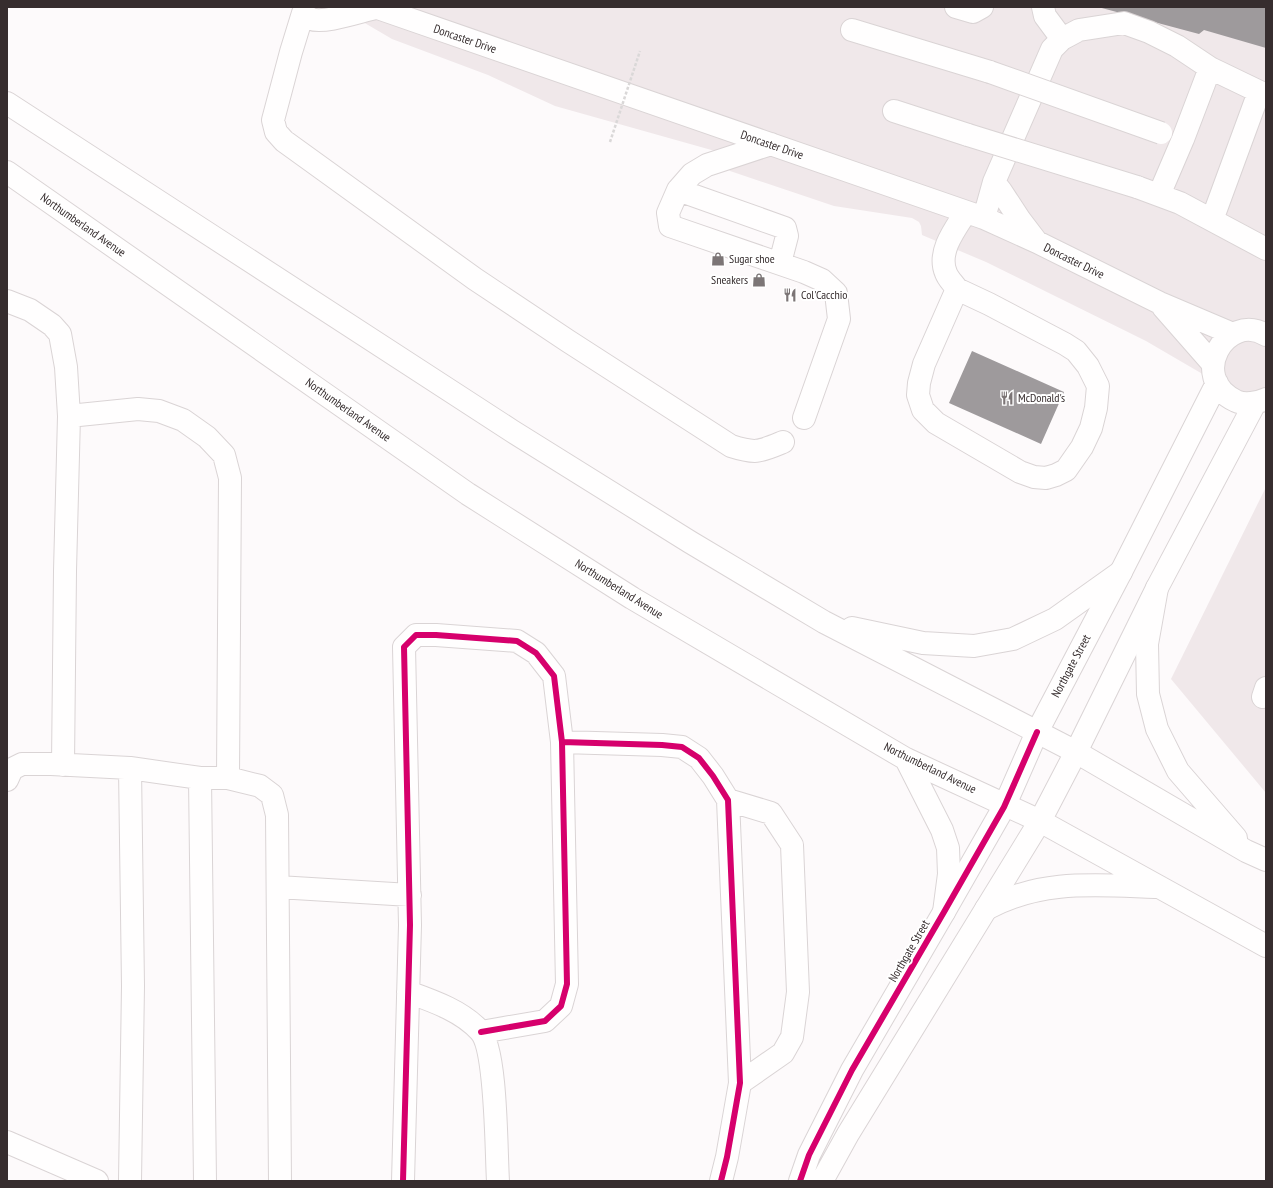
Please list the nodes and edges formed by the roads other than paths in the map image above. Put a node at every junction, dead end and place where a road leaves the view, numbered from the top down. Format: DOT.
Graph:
graph roads {
  1 [pos="375,7"];
  2 [pos="956,7"];
  3 [pos="982,7"];
  4 [pos="1043,7"];
  5 [pos="303,10"];
  6 [pos="852,30"];
  7 [pos="1062,38"];
  8 [pos="1210,68"];
  9 [pos="1262,94"];
  10 [pos="7,103"];
  11 [pos="894,111"];
  12 [pos="1183,139"];
  13 [pos="771,144"];
  14 [pos="7,172"];
  15 [pos="994,182"];
  16 [pos="678,190"];
  17 [pos="1159,195"];
  18 [pos="975,215"];
  19 [pos="1212,220"];
  20 [pos="1037,242"];
  21 [pos="1265,245"];
  22 [pos="780,263"];
  23 [pos="957,289"];
  24 [pos="7,301"];
  25 [pos="1160,303"];
  26 [pos="1233,334"];
  27 [pos="1266,335"];
  28 [pos="1215,373"];
  29 [pos="1263,401"];
  30 [pos="69,416"];
  31 [pos="804,418"];
  32 [pos="783,442"];
  33 [pos="1121,572"];
  34 [pos="1157,588"];
  35 [pos="824,622"];
  36 [pos="1037,732"];
  37 [pos="562,742"];
  38 [pos="1076,752"];
  39 [pos="906,759"];
  40 [pos="63,765"];
  41 [pos="130,768"];
  42 [pos="200,778"];
  43 [pos="228,778"];
  44 [pos="7,780"];
  45 [pos="728,800"];
  46 [pos="1005,804"];
  47 [pos="1040,821"];
  48 [pos="1246,851"];
  49 [pos="1266,860"];
  50 [pos="278,887"];
  51 [pos="1161,887"];
  52 [pos="410,895"];
  53 [pos="986,908"];
  54 [pos="944,912"];
  55 [pos="1266,946"];
  56 [pos="408,992"];
  57 [pos="481,1032"];
  58 [pos="740,1083"];
  59 [pos="7,1142"];
  60 [pos="97,1181"];
  61 [pos="130,1181"];
  62 [pos="205,1181"];
  63 [pos="280,1181"];
  64 [pos="403,1181"];
  65 [pos="498,1181"];
  66 [pos="721,1181"];
  67 [pos="800,1181"];
  68 [pos="822,1181"];
  1 -- 5 [label="street"];
  1 -- 13 [label="street, Doncaster Drive"];
  2 -- 3 [label="street"];
  4 -- 7 [label="street"];
  5 -- 32 [label="street"];
  6 -- 12 [label="street, bridge"];
  7 -- 8 [label="street"];
  7 -- 15 [label="street"];
  8 -- 9 [label="street"];
  8 -- 12 [label="street"];
  9 -- 19 [label="street"];
  10 -- 35 [label="street"];
  11 -- 17 [label="street, bridge"];
  12 -- 17 [label="street"];
  13 -- 16 [label="street"];
  13 -- 18 [label="street, Doncaster Drive"];
  14 -- 39 [label="street, Northumberland Avenue"];
  15 -- 18 [label="street"];
  15 -- 20 [label="street"];
  16 -- 22 [label="street"];
  16 -- 22 [label="street"];
  17 -- 19 [label="street"];
  18 -- 20 [label="street, Doncaster Drive"];
  18 -- 23 [label="street"];
  19 -- 21 [label="street"];
  20 -- 25 [label="street, Doncaster Drive"];
  22 -- 31 [label="street"];
  23 -- 23 [label="street"];
  24 -- 30 [label="street"];
  25 -- 26 [label="street, Doncaster Drive"];
  25 -- 28 [label="street, Doncaster Drive"];
  26 -- 27 [label="street"];
  26 -- 28 [label="street, Northgate Street"];
  28 -- 29 [label="street"];
  28 -- 33 [label="street, Northgate Street"];
  29 -- 34 [label="street"];
  30 -- 40 [label="street"];
  30 -- 43 [label="street"];
  33 -- 35 [label="street"];
  33 -- 36 [label="street, Northgate Street"];
  34 -- 38 [label="street"];
  34 -- 48 [label="street"];
  35 -- 36 [label="street"];
  36 -- 38 [label="street"];
  36 -- 46 [label="street, Northgate Street"];
  37 -- 45 [label="street"];
  37 -- 52 [label="street"];
  37 -- 57 [label="street"];
  38 -- 47 [label="street"];
  38 -- 48 [label="street"];
  39 -- 46 [label="street, Northumberland Avenue"];
  39 -- 54 [label="street"];
  40 -- 41 [label="street"];
  40 -- 44 [label="street"];
  41 -- 42 [label="street"];
  41 -- 61 [label="street"];
  42 -- 43 [label="street"];
  42 -- 62 [label="street"];
  43 -- 50 [label="street"];
  45 -- 58 [label="street"];
  45 -- 58 [label="street"];
  46 -- 47 [label="street, Northumberland Avenue"];
  46 -- 54 [label="street, Northgate Street"];
  47 -- 51 [label="street, Northumberland Avenue"];
  47 -- 53 [label="street"];
  48 -- 49 [label="street"];
  50 -- 52 [label="street"];
  50 -- 63 [label="street"];
  51 -- 53 [label="street"];
  51 -- 55 [label="street, Northumberland Avenue"];
  52 -- 56 [label="street"];
  53 -- 68 [label="street"];
  54 -- 67 [label="street, Northgate Street"];
  56 -- 57 [label="street"];
  56 -- 64 [label="street"];
  57 -- 65 [label="street"];
  58 -- 66 [label="street"];
  59 -- 60 [label="street"];
}
